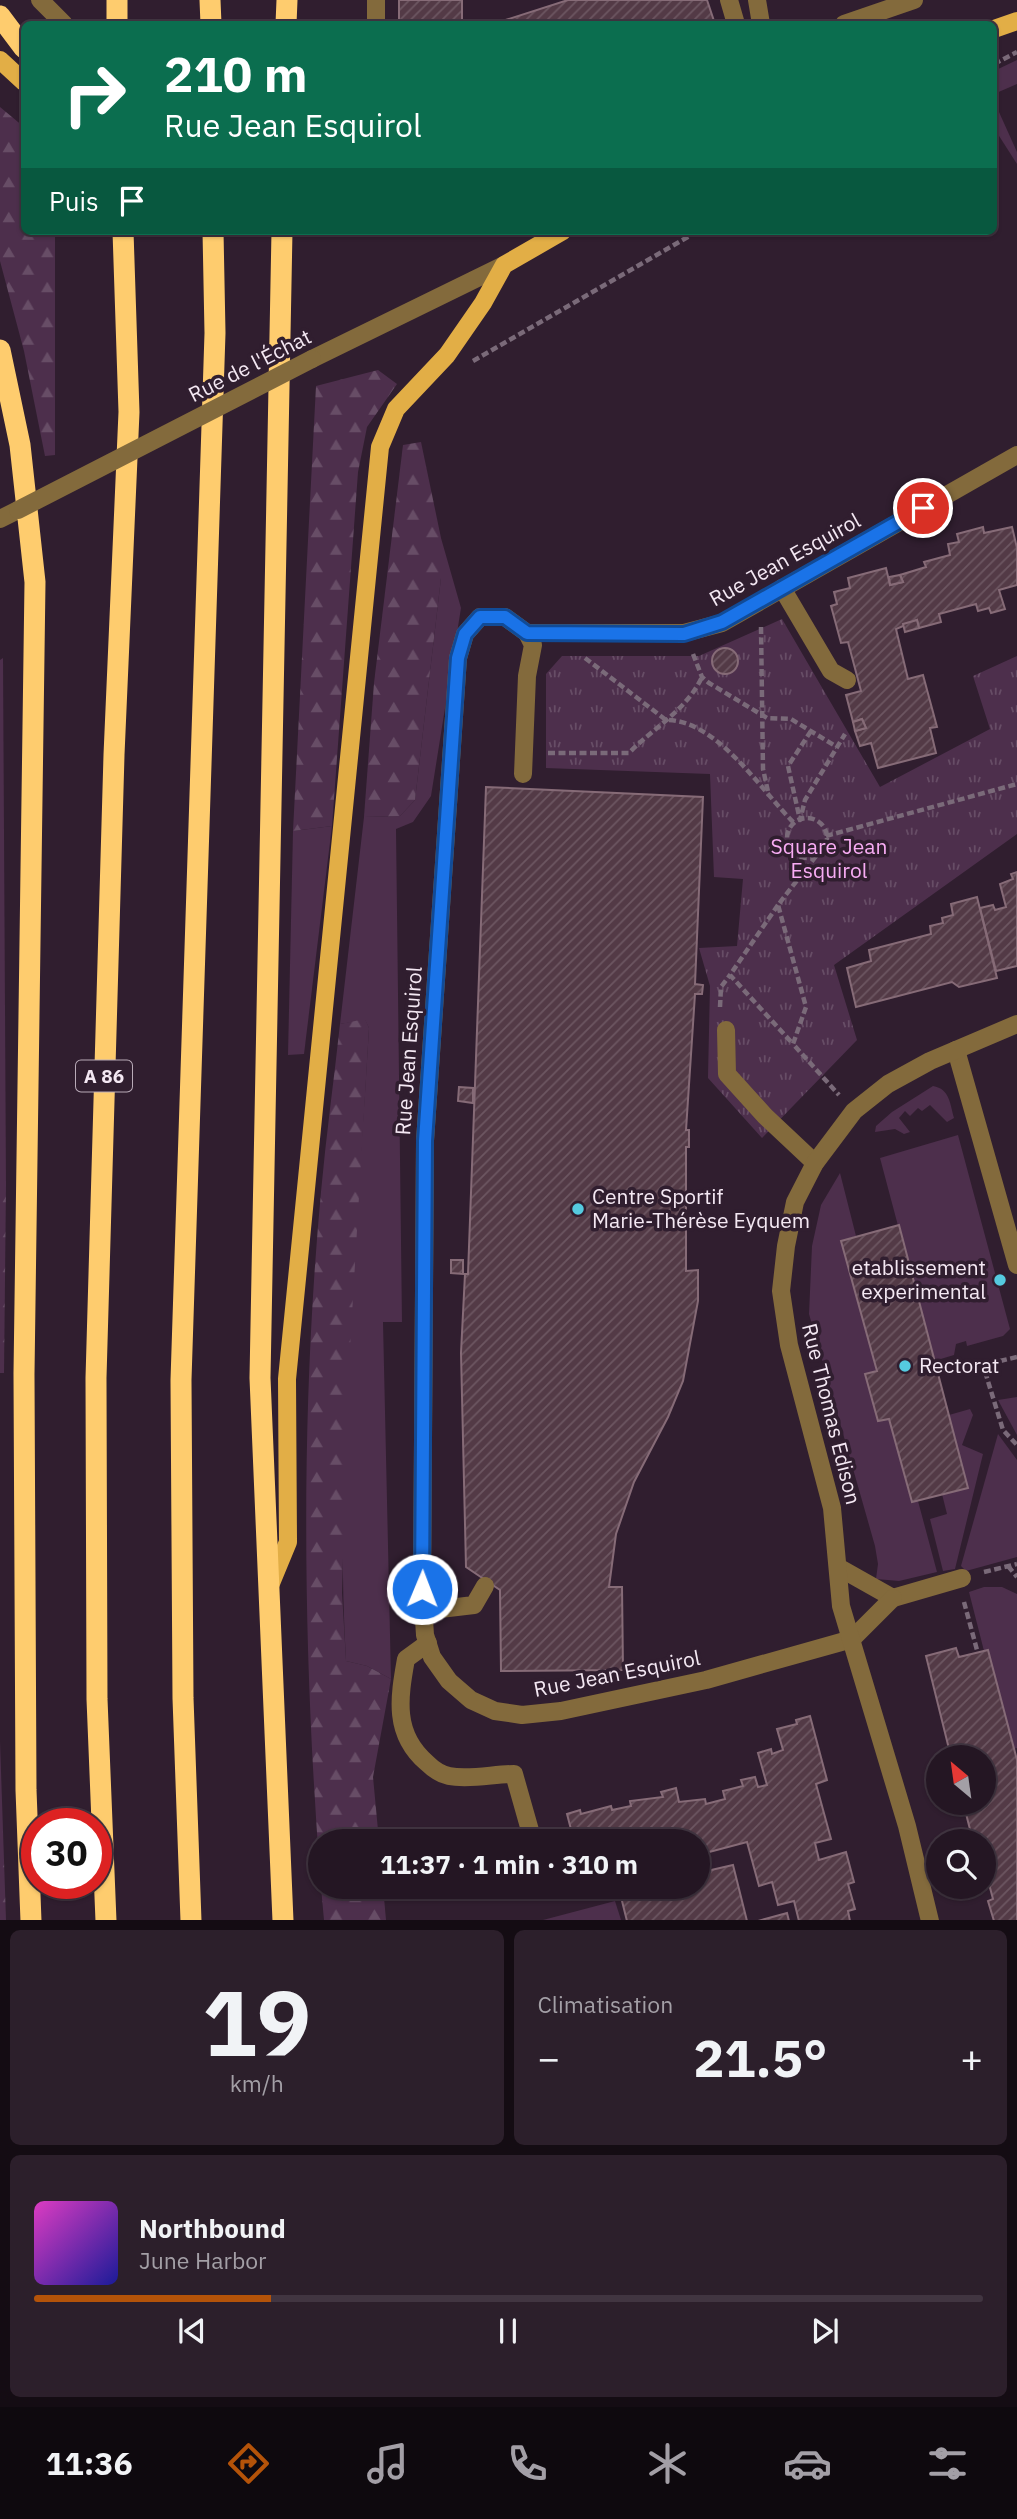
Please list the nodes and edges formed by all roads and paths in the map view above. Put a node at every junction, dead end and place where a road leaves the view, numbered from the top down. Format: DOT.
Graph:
graph roads {
  1 [pos="40,0"];
  2 [pos="117,0"];
  3 [pos="211,0"];
  4 [pos="287,0"];
  5 [pos="376,0"];
  6 [pos="729,0"];
  7 [pos="757,0"];
  8 [pos="914,0"];
  9 [pos="0,16"];
  10 [pos="1017,20"];
  11 [pos="59,21"];
  12 [pos="117,21"];
  13 [pos="211,21"];
  14 [pos="286,21"];
  15 [pos="376,21"];
  16 [pos="735,21"];
  17 [pos="760,21"];
  18 [pos="853,21"];
  19 [pos="997,28"];
  20 [pos="21,44"];
  21 [pos="1017,52"];
  22 [pos="0,60"];
  23 [pos="997,62"];
  24 [pos="21,79"];
  25 [pos="123,235"];
  26 [pos="214,235"];
  27 [pos="282,235"];
  28 [pos="556,235"];
  29 [pos="691,235"];
  30 [pos="504,265"];
  31 [pos="0,350"];
  32 [pos="467,365"];
  33 [pos="1017,455"];
  34 [pos="9,511"];
  35 [pos="0,519"];
  36 [pos="782,589"];
  37 [pos="761,622"];
  38 [pos="527,633"];
  39 [pos="693,653"];
  40 [pos="578,655"];
  41 [pos="702,677"];
  42 [pos="847,680"];
  43 [pos="761,714"];
  44 [pos="666,720"];
  45 [pos="811,731"];
  46 [pos="845,734"];
  47 [pos="837,747"];
  48 [pos="524,752"];
  49 [pos="523,774"];
  50 [pos="1017,784"];
  51 [pos="770,799"];
  52 [pos="800,820"];
  53 [pos="794,823"];
  54 [pos="826,836"];
  55 [pos="816,856"];
  56 [pos="778,905"];
  57 [pos="730,975"];
  58 [pos="721,1002"];
  59 [pos="1017,1024"];
  60 [pos="726,1030"];
  61 [pos="793,1044"];
  62 [pos="956,1050"];
  63 [pos="854,1111"];
  64 [pos="815,1163"];
  65 [pos="1017,1265"];
  66 [pos="1017,1357"];
  67 [pos="1017,1446"];
  68 [pos="1008,1566"];
  69 [pos="838,1567"];
  70 [pos="1017,1577"];
  71 [pos="485,1586"];
  72 [pos="962,1586"];
  73 [pos="270,1588"];
  74 [pos="892,1598"];
  75 [pos="424,1611"];
  76 [pos="852,1639"];
  77 [pos="428,1643"];
  78 [pos="977,1650"];
  79 [pos="530,1829"];
  80 [pos="31,1920"];
  81 [pos="106,1920"];
  82 [pos="191,1920"];
  83 [pos="283,1920"];
  84 [pos="930,1920"];
  1 -- 11 [label="street"];
  2 -- 12 [label="highway"];
  3 -- 13 [label="highway"];
  4 -- 14 [label="highway"];
  5 -- 15 [label="street"];
  6 -- 16 [label="street"];
  7 -- 17 [label="street"];
  8 -- 18 [label="street"];
  9 -- 20 [label="highway"];
  10 -- 19 [label="main road"];
  21 -- 23 [label="path"];
  22 -- 24 [label="main road"];
  25 -- 81 [label="highway, A 86"];
  26 -- 82 [label="highway"];
  27 -- 73 [label="highway"];
  28 -- 30 [label="main road"];
  29 -- 32 [label="path"];
  30 -- 34 [label="street, Rue de l'Échat, bridge"];
  30 -- 73 [label="main road"];
  31 -- 80 [label="highway"];
  33 -- 36 [label="street, Rue Jean Esquirol"];
  34 -- 35 [label="street, Rue de l'Échat"];
  36 -- 38 [label="street, Rue Jean Esquirol"];
  36 -- 42 [label="street"];
  37 -- 43 [label="path"];
  38 -- 48 [label="street"];
  38 -- 75 [label="street, Rue Jean Esquirol"];
  39 -- 41 [label="path"];
  40 -- 44 [label="path"];
  41 -- 43 [label="path"];
  41 -- 44 [label="path"];
  43 -- 45 [label="path"];
  43 -- 51 [label="path"];
  44 -- 48 [label="path"];
  44 -- 51 [label="path"];
  45 -- 47 [label="path"];
  45 -- 52 [label="path"];
  46 -- 47 [label="path"];
  47 -- 52 [label="path"];
  48 -- 49 [label="street"];
  50 -- 54 [label="path"];
  51 -- 53 [label="path"];
  52 -- 53 [label="path"];
  52 -- 54 [label="path"];
  53 -- 55 [label="path"];
  54 -- 55 [label="path"];
  55 -- 56 [label="path"];
  56 -- 57 [label="path"];
  56 -- 61 [label="path"];
  57 -- 58 [label="path"];
  57 -- 61 [label="path"];
  59 -- 62 [label="street, Rue Thomas Edison"];
  60 -- 64 [label="street"];
  61 -- 63 [label="path"];
  62 -- 63 [label="street, Rue Thomas Edison"];
  62 -- 65 [label="street"];
  63 -- 64 [label="street, Rue Thomas Edison"];
  64 -- 69 [label="street, Rue Thomas Edison"];
  66 -- 67 [label="path"];
  68 -- 70 [label="path"];
  69 -- 74 [label="street"];
  69 -- 76 [label="street, Rue Thomas Edison"];
  71 -- 75 [label="street"];
  72 -- 74 [label="street"];
  72 -- 78 [label="path"];
  73 -- 83 [label="highway"];
  74 -- 76 [label="street"];
  75 -- 77 [label="street, Rue Jean Esquirol"];
  76 -- 77 [label="street, Rue Jean Esquirol"];
  76 -- 84 [label="street, Rue Thomas Edison"];
  77 -- 79 [label="street"];
}
